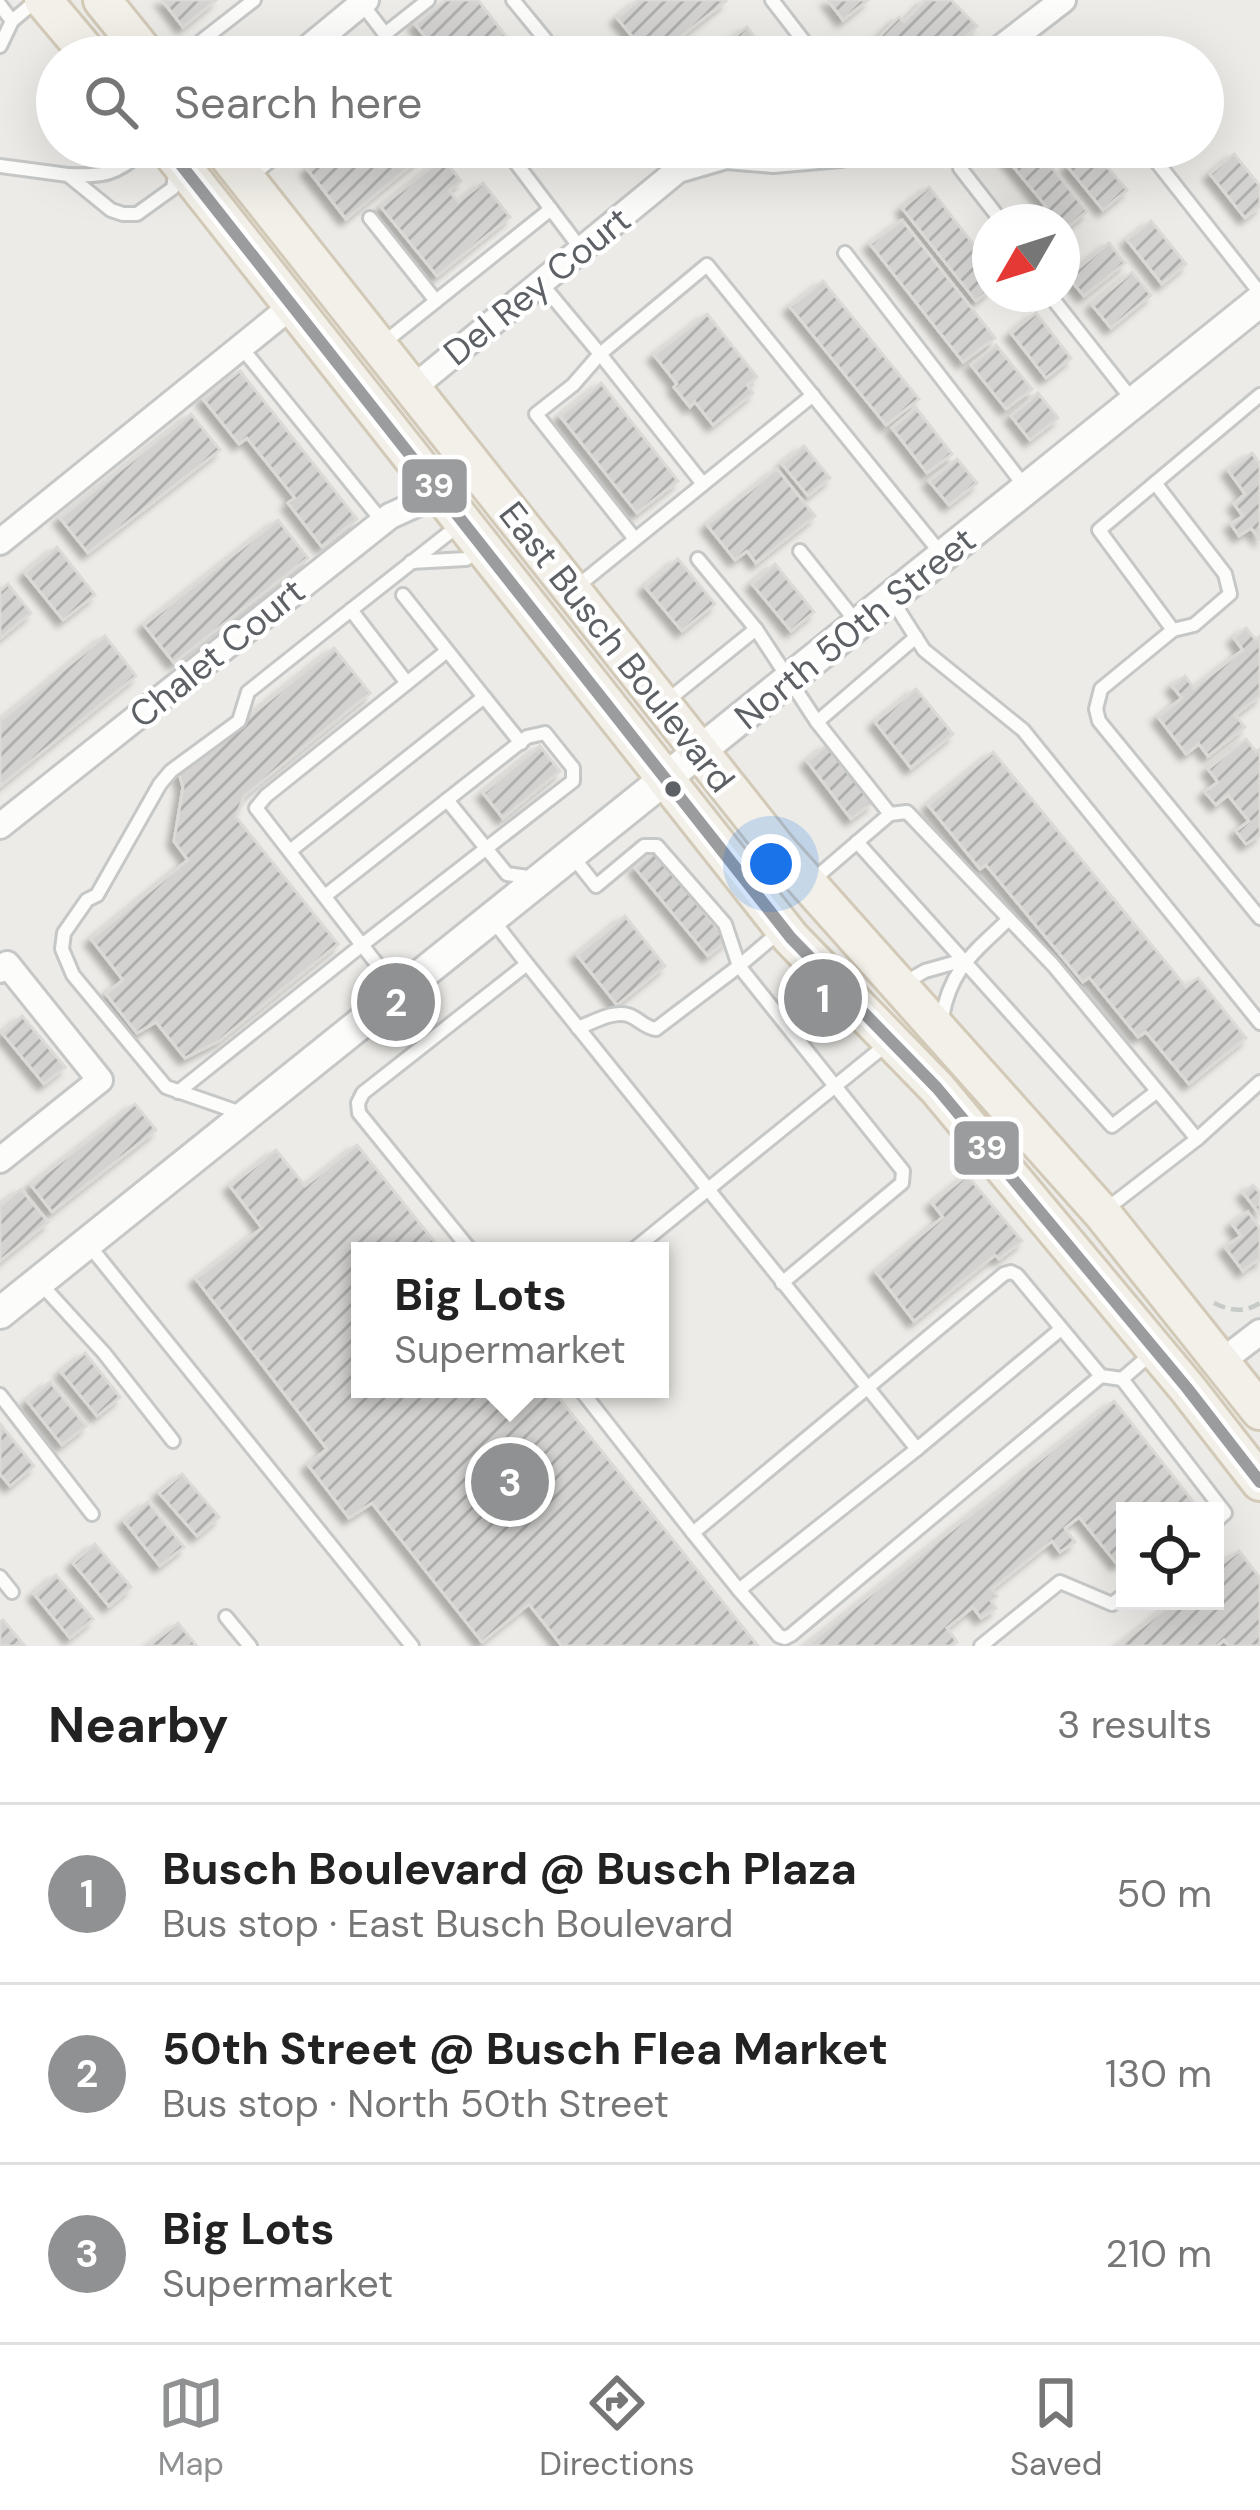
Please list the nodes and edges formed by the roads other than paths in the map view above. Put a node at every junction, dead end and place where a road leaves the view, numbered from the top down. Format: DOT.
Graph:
graph roads {
  1 [pos="40,0"];
  2 [pos="102,0"];
  3 [pos="254,0"];
  4 [pos="428,0"];
  5 [pos="513,0"];
  6 [pos="772,0"];
  7 [pos="1063,0"];
  8 [pos="354,4"];
  9 [pos="0,5"];
  10 [pos="12,21"];
  11 [pos="385,34"];
  12 [pos="72,36"];
  13 [pos="131,36"];
  14 [pos="209,36"];
  15 [pos="320,36"];
  16 [pos="543,36"];
  17 [pos="800,36"];
  18 [pos="1016,36"];
  19 [pos="0,46"];
  20 [pos="0,166"];
  21 [pos="119,168"];
  22 [pos="176,168"];
  23 [pos="191,168"];
  24 [pos="237,168"];
  25 [pos="262,168"];
  26 [pos="519,168"];
  27 [pos="685,168"];
  28 [pos="960,168"];
  29 [pos="1161,168"];
  30 [pos="68,175"];
  31 [pos="247,180"];
  32 [pos="988,204"];
  33 [pos="551,209"];
  34 [pos="370,218"];
  35 [pos="582,250"];
  36 [pos="844,253"];
  37 [pos="541,284"];
  38 [pos="1260,297"];
  39 [pos="436,301"];
  40 [pos="293,304"];
  41 [pos="1063,312"];
  42 [pos="380,346"];
  43 [pos="241,347"];
  44 [pos="600,354"];
  45 [pos="413,388"];
  46 [pos="813,395"];
  47 [pos="1260,395"];
  48 [pos="1134,402"];
  49 [pos="1155,483"];
  50 [pos="703,484"];
  51 [pos="1027,489"];
  52 [pos="462,520"];
  53 [pos="382,521"];
  54 [pos="635,539"];
  55 [pos="0,542"];
  56 [pos="800,551"];
  57 [pos="943,557"];
  58 [pos="698,560"];
  59 [pos="410,562"];
  60 [pos="573,590"];
  61 [pos="403,595"];
  62 [pos="891,599"];
  63 [pos="351,610"];
  64 [pos="858,625"];
  65 [pos="756,629"];
  66 [pos="1173,630"];
  67 [pos="916,637"];
  68 [pos="447,650"];
  69 [pos="791,680"];
  70 [pos="407,683"];
  71 [pos="484,698"];
  72 [pos="663,705"];
  73 [pos="817,722"];
  74 [pos="521,743"];
  75 [pos="700,753"];
  76 [pos="666,781"];
  77 [pos="447,800"];
  78 [pos="890,814"];
  79 [pos="0,826"];
  80 [pos="857,842"];
  81 [pos="487,847"];
  82 [pos="290,851"];
  83 [pos="572,856"];
  84 [pos="542,879"];
  85 [pos="808,884"];
  86 [pos="325,896"];
  87 [pos="1260,918"];
  88 [pos="492,919"];
  89 [pos="1009,919"];
  90 [pos="784,928"];
  91 [pos="362,945"];
  92 [pos="964,960"];
  93 [pos="527,964"];
  94 [pos="739,966"];
  95 [pos="0,970"];
  96 [pos="900,985"];
  97 [pos="400,993"];
  98 [pos="1260,1023"];
  99 [pos="578,1028"];
  100 [pos="940,1031"];
  101 [pos="891,1040"];
  102 [pos="1260,1082"];
  103 [pos="836,1085"];
  104 [pos="937,1088"];
  105 [pos="178,1092"];
  106 [pos="1156,1092"];
  107 [pos="247,1115"];
  108 [pos="1197,1139"];
  109 [pos="0,1160"];
  110 [pos="707,1189"];
  111 [pos="1102,1213"];
  112 [pos="463,1242"];
  113 [pos="643,1242"];
  114 [pos="87,1243"];
  115 [pos="39,1282"];
  116 [pos="782,1283"];
  117 [pos="0,1313"];
  118 [pos="1060,1329"];
  119 [pos="1260,1332"];
  120 [pos="1155,1350"];
  121 [pos="1221,1362"];
  122 [pos="1101,1376"];
  123 [pos="1122,1379"];
  124 [pos="867,1388"];
  125 [pos="0,1395"];
  126 [pos="587,1398"];
  127 [pos="1260,1411"];
  128 [pos="173,1441"];
  129 [pos="917,1449"];
  130 [pos="1260,1482"];
  131 [pos="1217,1502"];
  132 [pos="92,1514"];
  133 [pos="693,1533"];
  134 [pos="0,1577"];
  135 [pos="739,1590"];
  136 [pos="12,1592"];
  137 [pos="1116,1601"];
  138 [pos="226,1617"];
  139 [pos="250,1646"];
  140 [pos="412,1646"];
  141 [pos="981,1646"];
  1 -- 10 [label="lane"];
  1 -- 12 [label="main road"];
  2 -- 13 [label="main road"];
  3 -- 14 [label="lane"];
  4 -- 11 [label="lane"];
  5 -- 16 [label="lane"];
  6 -- 17 [label="lane"];
  7 -- 18 [label="street"];
  8 -- 11 [label="lane"];
  8 -- 15 [label="street"];
  9 -- 10 [label="lane"];
  10 -- 19 [label="lane"];
  20 -- 30 [label="lane"];
  21 -- 30 [label="lane"];
  22 -- 30 [label="lane"];
  23 -- 40 [label="main road, East Busch Boulevard"];
  24 -- 31 [label="main road, East Busch Boulevard"];
  25 -- 31 [label="lane"];
  26 -- 33 [label="lane"];
  27 -- 35 [label="street, Del Rey Court"];
  28 -- 32 [label="lane"];
  29 -- 38 [label="lane"];
  31 -- 42 [label="main road, East Busch Boulevard"];
  33 -- 35 [label="lane"];
  33 -- 39 [label="lane"];
  34 -- 39 [label="lane"];
  35 -- 37 [label="street, Del Rey Court"];
  36 -- 51 [label="lane"];
  37 -- 44 [label="lane"];
  37 -- 45 [label="street, Del Rey Court"];
  38 -- 48 [label="street, North 50th Street"];
  39 -- 42 [label="lane"];
  40 -- 43 [label="street"];
  40 -- 52 [label="main road, East Busch Boulevard"];
  41 -- 48 [label="lane"];
  42 -- 45 [label="main road, East Busch Boulevard"];
  43 -- 53 [label="lane"];
  43 -- 55 [label="street"];
  44 -- 46 [label="lane"];
  44 -- 50 [label="lane"];
  44 -- 54 [label="lane"];
  45 -- 60 [label="main road, East Busch Boulevard"];
  46 -- 50 [label="lane"];
  46 -- 57 [label="lane"];
  47 -- 49 [label="lane"];
  48 -- 51 [label="street, North 50th Street"];
  49 -- 66 [label="lane"];
  49 -- 66 [label="lane"];
  50 -- 54 [label="lane"];
  51 -- 57 [label="street, North 50th Street"];
  52 -- 53 [label="street, Chalet Court"];
  52 -- 59 [label="lane"];
  52 -- 59 [label="lane"];
  52 -- 76 [label="main road, East Busch Boulevard"];
  53 -- 79 [label="street, Chalet Court"];
  54 -- 60 [label="lane"];
  56 -- 64 [label="lane"];
  57 -- 62 [label="street, North 50th Street"];
  58 -- 65 [label="lane"];
  59 -- 63 [label="lane"];
  60 -- 72 [label="main road, East Busch Boulevard"];
  61 -- 68 [label="lane"];
  62 -- 64 [label="street, North 50th Street"];
  62 -- 67 [label="lane"];
  63 -- 70 [label="lane"];
  63 -- 105 [label="lane"];
  64 -- 69 [label="street, North 50th Street"];
  65 -- 69 [label="lane"];
  65 -- 72 [label="lane"];
  66 -- 87 [label="lane"];
  67 -- 73 [label="lane"];
  67 -- 98 [label="lane"];
  68 -- 70 [label="lane"];
  68 -- 71 [label="lane"];
  69 -- 73 [label="lane"];
  69 -- 75 [label="street, North 50th Street"];
  70 -- 82 [label="lane"];
  71 -- 74 [label="lane"];
  71 -- 82 [label="lane"];
  72 -- 75 [label="main road, East Busch Boulevard"];
  73 -- 78 [label="lane"];
  74 -- 77 [label="lane"];
  74 -- 81 [label="lane"];
  75 -- 76 [label="street, North 50th Street"];
  75 -- 85 [label="main road, East Busch Boulevard"];
  76 -- 83 [label="street, North 50th Street"];
  76 -- 90 [label="main road, East Busch Boulevard"];
  77 -- 81 [label="lane"];
  77 -- 86 [label="lane"];
  78 -- 80 [label="lane"];
  78 -- 89 [label="lane"];
  80 -- 85 [label="lane"];
  80 -- 92 [label="lane"];
  81 -- 84 [label="lane"];
  81 -- 91 [label="lane"];
  82 -- 86 [label="lane"];
  83 -- 84 [label="street, North 50th Street"];
  83 -- 94 [label="lane"];
  84 -- 88 [label="street, North 50th Street"];
  85 -- 96 [label="main road, East Busch Boulevard"];
  86 -- 91 [label="lane"];
  88 -- 93 [label="lane"];
  88 -- 97 [label="street, North 50th Street"];
  89 -- 92 [label="lane"];
  89 -- 106 [label="lane"];
  90 -- 94 [label="lane"];
  90 -- 101 [label="main road, East Busch Boulevard"];
  91 -- 97 [label="lane"];
  91 -- 105 [label="lane"];
  92 -- 96 [label="lane"];
  92 -- 100 [label="lane"];
  92 -- 106 [label="lane"];
  93 -- 99 [label="lane"];
  93 -- 112 [label="lane"];
  94 -- 99 [label="lane"];
  94 -- 103 [label="lane"];
  95 -- 109 [label="street"];
  96 -- 100 [label="main road, East Busch Boulevard"];
  97 -- 107 [label="street, North 50th Street"];
  99 -- 110 [label="lane"];
  100 -- 111 [label="main road, East Busch Boulevard"];
  101 -- 103 [label="lane"];
  101 -- 104 [label="main road, East Busch Boulevard"];
  102 -- 108 [label="lane"];
  103 -- 110 [label="lane"];
  103 -- 116 [label="lane"];
  104 -- 111 [label="main road"];
  104 -- 120 [label="main road, East Busch Boulevard"];
  105 -- 107 [label="lane"];
  106 -- 108 [label="lane"];
  107 -- 114 [label="street, North 50th Street"];
  108 -- 111 [label="lane"];
  110 -- 113 [label="lane"];
  110 -- 116 [label="lane"];
  111 -- 121 [label="main road, East Busch Boulevard"];
  114 -- 115 [label="street, North 50th Street"];
  114 -- 140 [label="lane"];
  115 -- 117 [label="street, North 50th Street"];
  115 -- 128 [label="lane"];
  116 -- 124 [label="lane"];
  118 -- 122 [label="lane"];
  118 -- 124 [label="lane"];
  118 -- 129 [label="lane"];
  119 -- 121 [label="street"];
  120 -- 123 [label="lane"];
  120 -- 130 [label="main road, East Busch Boulevard"];
  121 -- 127 [label="main road, East Busch Boulevard"];
  122 -- 123 [label="lane"];
  122 -- 135 [label="lane"];
  123 -- 131 [label="lane"];
  124 -- 129 [label="lane"];
  124 -- 133 [label="lane"];
  125 -- 132 [label="lane"];
  126 -- 133 [label="lane"];
  129 -- 135 [label="lane"];
  133 -- 135 [label="lane"];
  134 -- 136 [label="lane"];
  137 -- 141 [label="lane"];
  138 -- 139 [label="lane"];
}
